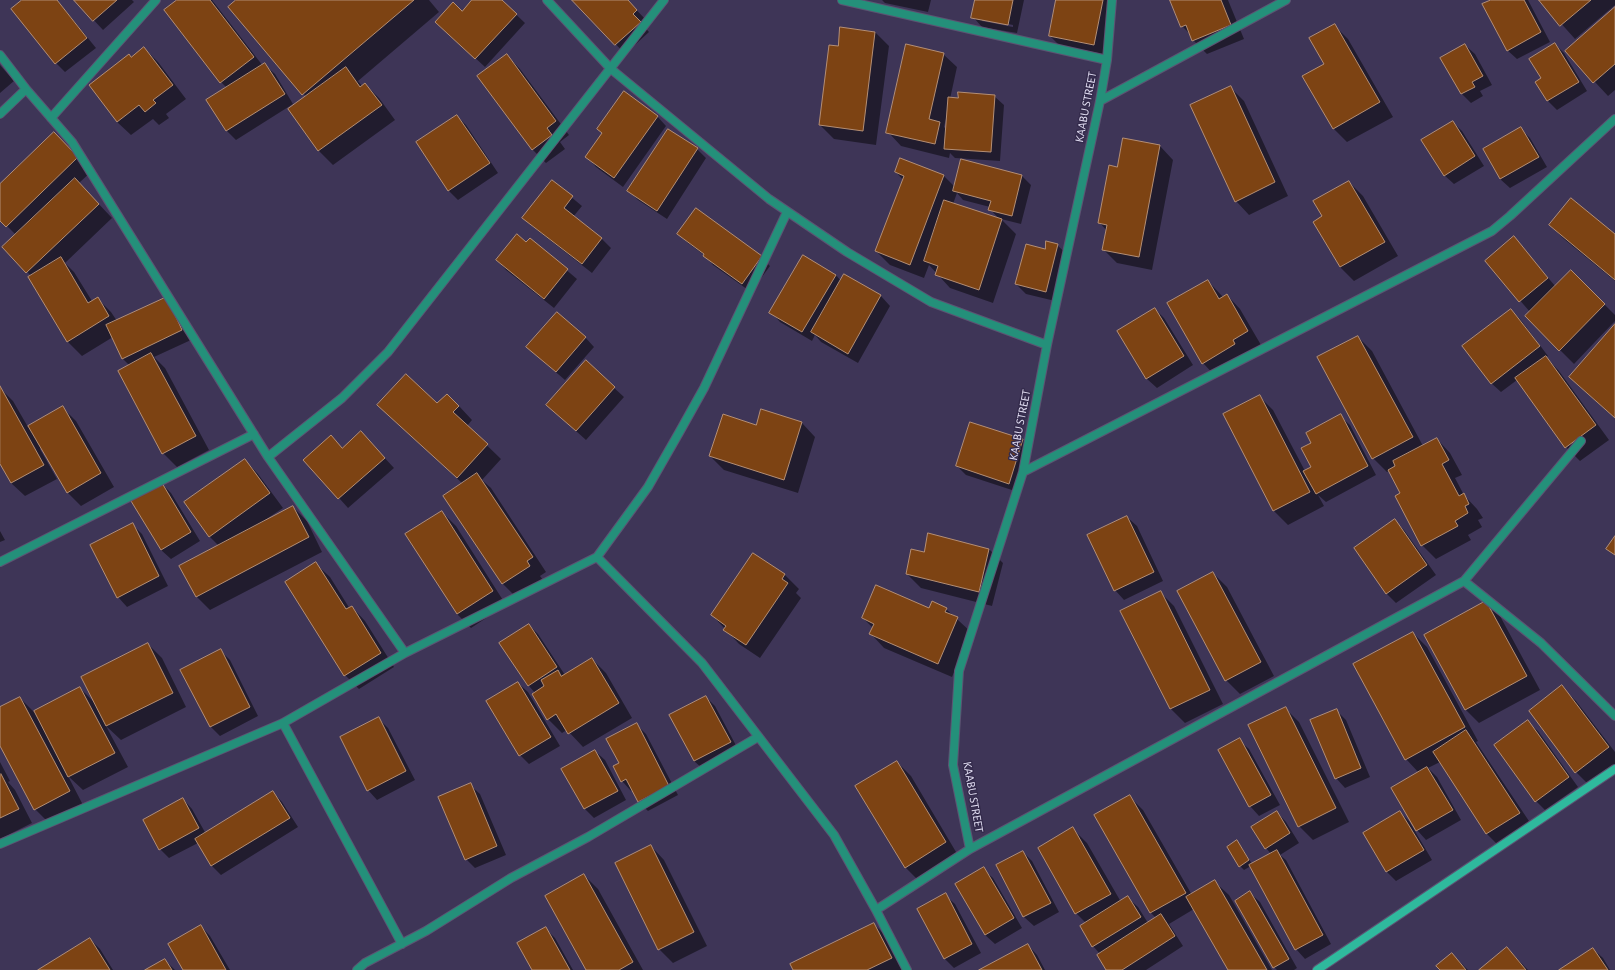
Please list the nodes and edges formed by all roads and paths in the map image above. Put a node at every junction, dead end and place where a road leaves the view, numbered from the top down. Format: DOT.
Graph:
graph roads {
  1 [pos="156,0"];
  2 [pos="547,0"];
  3 [pos="664,0"];
  4 [pos="842,0"];
  5 [pos="1112,0"];
  6 [pos="1286,0"];
  7 [pos="0,55"];
  8 [pos="1107,60"];
  9 [pos="611,69"];
  10 [pos="26,88"];
  11 [pos="1100,101"];
  12 [pos="0,114"];
  13 [pos="51,118"];
  14 [pos="1615,119"];
  15 [pos="787,212"];
  16 [pos="1047,345"];
  17 [pos="254,434"];
  18 [pos="1581,440"];
  19 [pos="268,457"];
  20 [pos="1023,472"];
  21 [pos="597,557"];
  22 [pos="0,562"];
  23 [pos="1464,581"];
  24 [pos="405,653"];
  25 [pos="1615,716"];
  26 [pos="283,723"];
  27 [pos="758,737"];
  28 [pos="1615,770"];
  29 [pos="0,844"];
  30 [pos="970,849"];
  31 [pos="876,910"];
  32 [pos="402,944"];
  33 [pos="357,970"];
  34 [pos="906,970"];
  35 [pos="1316,970"];
  1 -- 13 [label="street"];
  2 -- 9 [label="street"];
  3 -- 9 [label="street"];
  4 -- 8 [label="street"];
  5 -- 8 [label="street, KAABU STREET"];
  6 -- 11 [label="street"];
  7 -- 10 [label="street"];
  8 -- 11 [label="street, KAABU STREET"];
  9 -- 15 [label="street"];
  9 -- 19 [label="street"];
  10 -- 12 [label="street"];
  10 -- 13 [label="street"];
  11 -- 16 [label="street, KAABU STREET"];
  13 -- 17 [label="street"];
  14 -- 20 [label="street"];
  15 -- 16 [label="street"];
  15 -- 21 [label="street"];
  16 -- 20 [label="street, KAABU STREET"];
  17 -- 19 [label="street"];
  17 -- 22 [label="street"];
  18 -- 23 [label="street"];
  19 -- 24 [label="street"];
  20 -- 30 [label="street, KAABU STREET"];
  21 -- 24 [label="street"];
  21 -- 27 [label="street"];
  23 -- 25 [label="street"];
  23 -- 30 [label="street"];
  24 -- 26 [label="street"];
  26 -- 29 [label="street"];
  26 -- 32 [label="street"];
  27 -- 31 [label="street"];
  27 -- 32 [label="street"];
  28 -- 35 [label="street"];
  30 -- 31 [label="street"];
  31 -- 34 [label="street"];
  32 -- 33 [label="street"];
}
